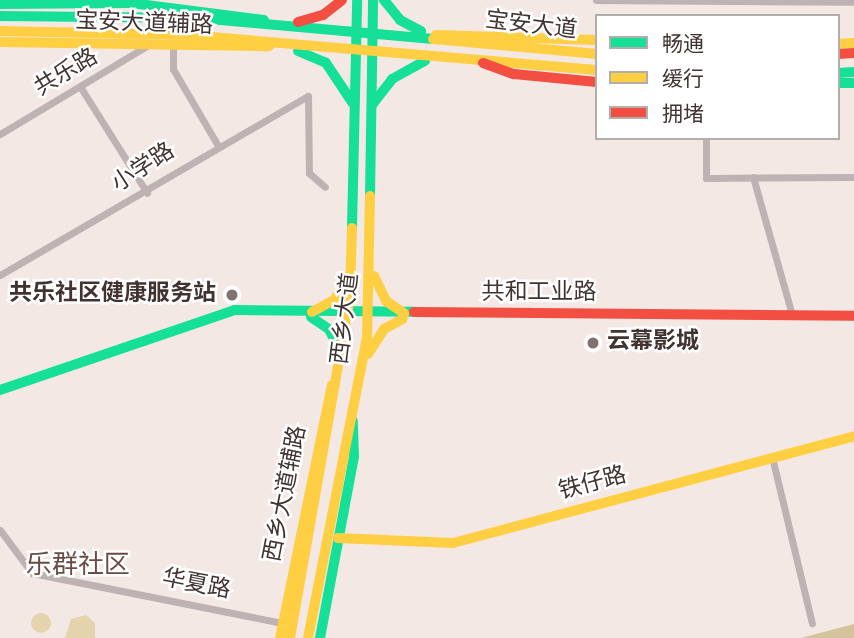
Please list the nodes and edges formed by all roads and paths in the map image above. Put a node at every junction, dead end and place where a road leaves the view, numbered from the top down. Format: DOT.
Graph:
graph roads {
  1 [pos="342,0"];
  2 [pos="357,0"];
  3 [pos="373,0"];
  4 [pos="384,0"];
  5 [pos="596,0"];
  6 [pos="854,2"];
  7 [pos="0,4"];
  8 [pos="0,16"];
  9 [pos="289,25"];
  10 [pos="0,30"];
  11 [pos="357,30"];
  12 [pos="373,30"];
  13 [pos="433,35"];
  14 [pos="595,40"];
  15 [pos="0,42"];
  16 [pos="152,43"];
  17 [pos="173,44"];
  18 [pos="286,46"];
  19 [pos="355,52"];
  20 [pos="372,53"];
  21 [pos="595,54"];
  22 [pos="429,60"];
  23 [pos="483,63"];
  24 [pos="595,70"];
  25 [pos="595,82"];
  26 [pos="81,88"];
  27 [pos="354,106"];
  28 [pos="371,108"];
  29 [pos="0,134"];
  30 [pos="706,140"];
  31 [pos="217,144"];
  32 [pos="753,177"];
  33 [pos="854,177"];
  34 [pos="325,187"];
  35 [pos="147,192"];
  36 [pos="351,269"];
  37 [pos="373,273"];
  38 [pos="0,275"];
  39 [pos="312,315"];
  40 [pos="348,315"];
  41 [pos="792,315"];
  42 [pos="369,316"];
  43 [pos="403,316"];
  44 [pos="854,316"];
  45 [pos="854,323"];
  46 [pos="342,361"];
  47 [pos="362,366"];
  48 [pos="0,390"];
  49 [pos="352,412"];
  50 [pos="854,436"];
  51 [pos="772,457"];
  52 [pos="0,530"];
  53 [pos="338,538"];
  54 [pos="282,623"];
  55 [pos="812,623"];
  56 [pos="280,638"];
  57 [pos="289,638"];
  58 [pos="308,638"];
  59 [pos="320,638"];
  1 -- 9 [label="main road"];
  2 -- 11 [label="main road, 西乡大道"];
  3 -- 12 [label="main road, 西乡大道"];
  4 -- 13 [label="main road"];
  5 -- 6 [label="street"];
  7 -- 9 [label="main road, 宝安大道辅路"];
  8 -- 9 [label="main road, 宝安大道"];
  9 -- 11 [label="main road, 宝安大道"];
  10 -- 18 [label="main road, 宝安大道"];
  11 -- 12 [label="main road, 宝安大道"];
  11 -- 19 [label="main road, 西乡大道"];
  12 -- 13 [label="main road, 宝安大道"];
  12 -- 20 [label="main road, 西乡大道"];
  13 -- 14 [label="main road"];
  13 -- 21 [label="main road, 宝安大道"];
  15 -- 16 [label="main road, 宝安大道辅路"];
  16 -- 17 [label="main road, 宝安大道辅路"];
  16 -- 26 [label="street, 共乐路"];
  17 -- 18 [label="main road, 宝安大道辅路"];
  17 -- 31 [label="street"];
  18 -- 19 [label="main road, 宝安大道"];
  18 -- 27 [label="main road"];
  19 -- 20 [label="main road, 宝安大道"];
  19 -- 27 [label="main road, 西乡大道"];
  20 -- 22 [label="main road, 宝安大道"];
  20 -- 28 [label="main road, 西乡大道"];
  22 -- 23 [label="main road, 宝安大道"];
  22 -- 28 [label="main road"];
  23 -- 24 [label="main road, 宝安大道"];
  23 -- 25 [label="main road"];
  26 -- 29 [label="street, 共乐路"];
  26 -- 35 [label="street"];
  27 -- 36 [label="main road, 西乡大道"];
  28 -- 37 [label="main road, 西乡大道"];
  30 -- 32 [label="street"];
  31 -- 34 [label="street, 小学路"];
  31 -- 35 [label="street, 小学路"];
  32 -- 33 [label="street"];
  32 -- 41 [label="street"];
  35 -- 38 [label="street, 小学路"];
  36 -- 39 [label="main road"];
  36 -- 40 [label="main road, 西乡大道"];
  37 -- 42 [label="main road, 西乡大道"];
  37 -- 43 [label="main road"];
  39 -- 40 [label="main road, 共和工业路"];
  39 -- 46 [label="main road"];
  39 -- 48 [label="main road, 共和工业路"];
  40 -- 42 [label="main road, 共和工业路"];
  40 -- 46 [label="main road, 西乡大道"];
  41 -- 43 [label="main road, 共和工业路"];
  41 -- 44 [label="main road, 共和工业路"];
  42 -- 43 [label="main road, 共和工业路"];
  42 -- 47 [label="main road, 西乡大道"];
  43 -- 45 [label="main road, 共和工业路"];
  43 -- 47 [label="main road"];
  46 -- 54 [label="main road, 西乡大道辅路"];
  46 -- 57 [label="main road, 西乡大道"];
  47 -- 49 [label="main road, 西乡大道"];
  49 -- 53 [label="main road"];
  49 -- 58 [label="main road, 西乡大道"];
  50 -- 51 [label="main road, 铁仔路"];
  51 -- 53 [label="main road, 铁仔路"];
  51 -- 55 [label="street"];
  52 -- 54 [label="street, 华夏路"];
  53 -- 59 [label="main road"];
  54 -- 56 [label="main road, 西乡大道辅路"];
  54 -- 57 [label="main road"];
}
